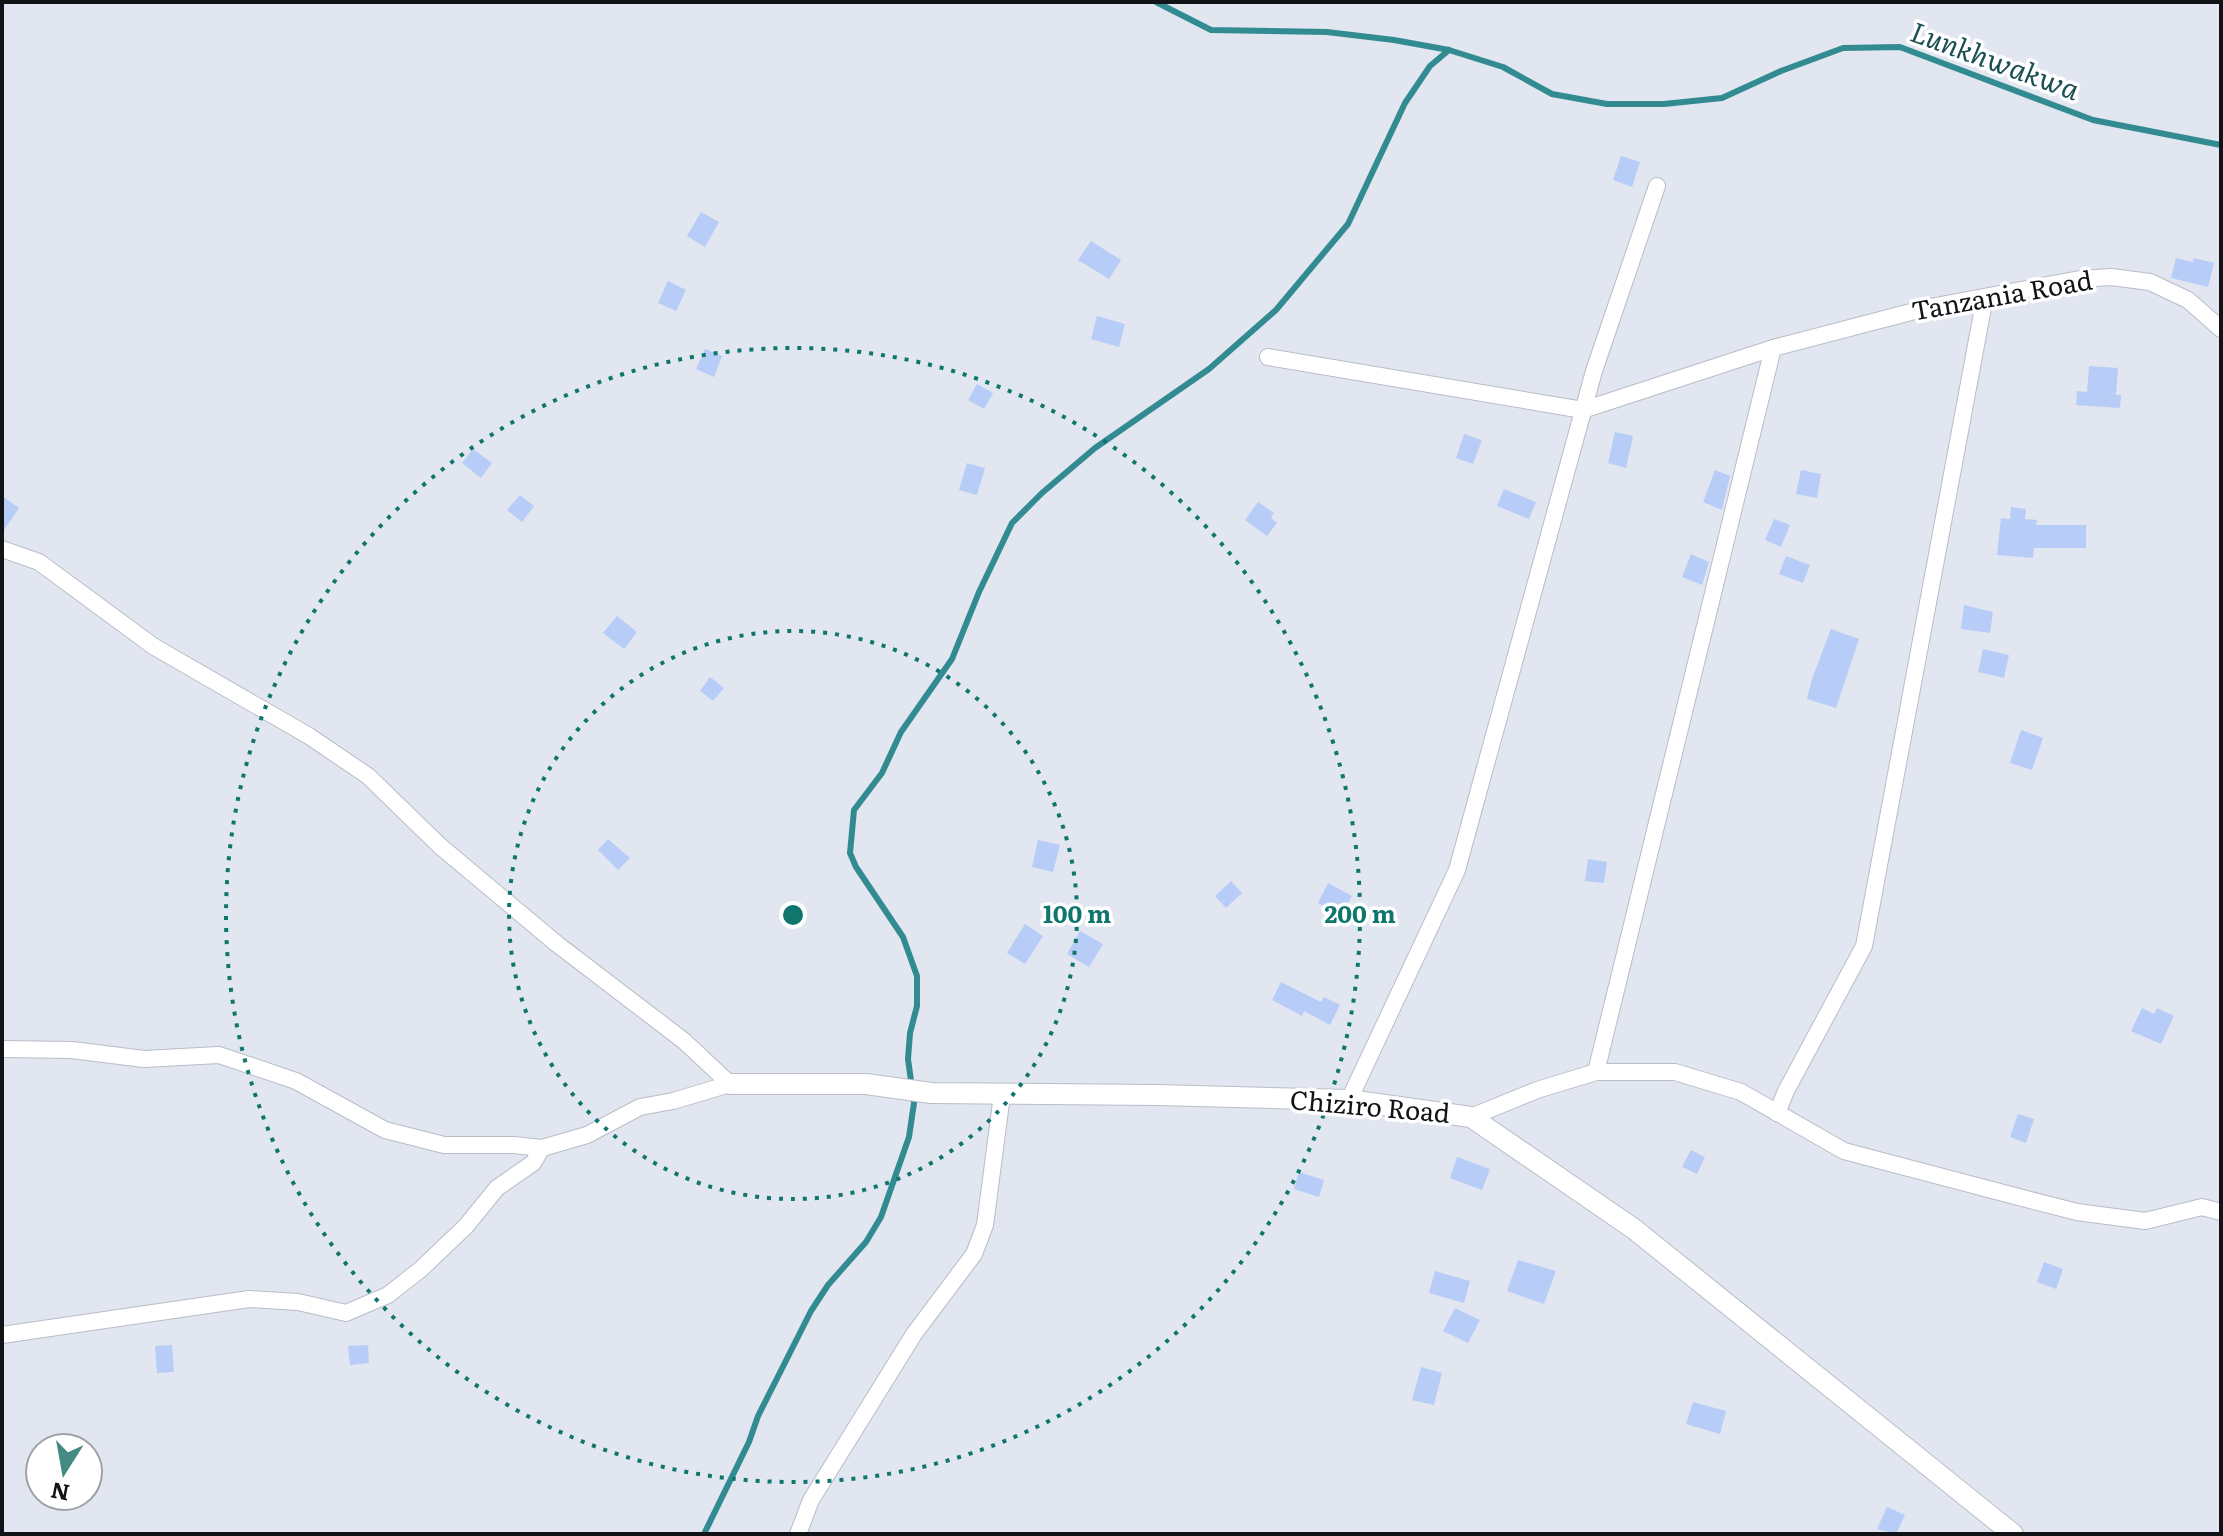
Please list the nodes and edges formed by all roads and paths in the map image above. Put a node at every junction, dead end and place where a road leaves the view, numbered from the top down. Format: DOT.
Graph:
graph roads {
  1 [pos="1657,186"];
  2 [pos="1985,297"];
  3 [pos="2221,329"];
  4 [pos="1773,348"];
  5 [pos="1268,357"];
  6 [pos="1583,410"];
  7 [pos="2,549"];
  8 [pos="2,1049"];
  9 [pos="1596,1072"];
  10 [pos="730,1084"];
  11 [pos="1002,1095"];
  12 [pos="1349,1100"];
  13 [pos="1777,1113"];
  14 [pos="1471,1117"];
  15 [pos="542,1148"];
  16 [pos="2221,1212"];
  17 [pos="2,1335"];
  18 [pos="798,1534"];
  19 [pos="2013,1534"];
  1 -- 6 [label="street"];
  2 -- 3 [label="street, Tanzania Road"];
  2 -- 4 [label="street, Tanzania Road"];
  2 -- 13 [label="street"];
  4 -- 6 [label="street, Tanzania Road"];
  4 -- 9 [label="street"];
  5 -- 6 [label="street"];
  6 -- 12 [label="street"];
  7 -- 10 [label="street"];
  8 -- 15 [label="street"];
  9 -- 13 [label="street"];
  9 -- 14 [label="street"];
  10 -- 11 [label="street, Chiziro Road"];
  10 -- 15 [label="street"];
  11 -- 12 [label="street, Chiziro Road"];
  11 -- 18 [label="street"];
  12 -- 14 [label="street, Chiziro Road"];
  13 -- 16 [label="street"];
  14 -- 19 [label="street, Chiziro Road"];
  15 -- 17 [label="street"];
}
